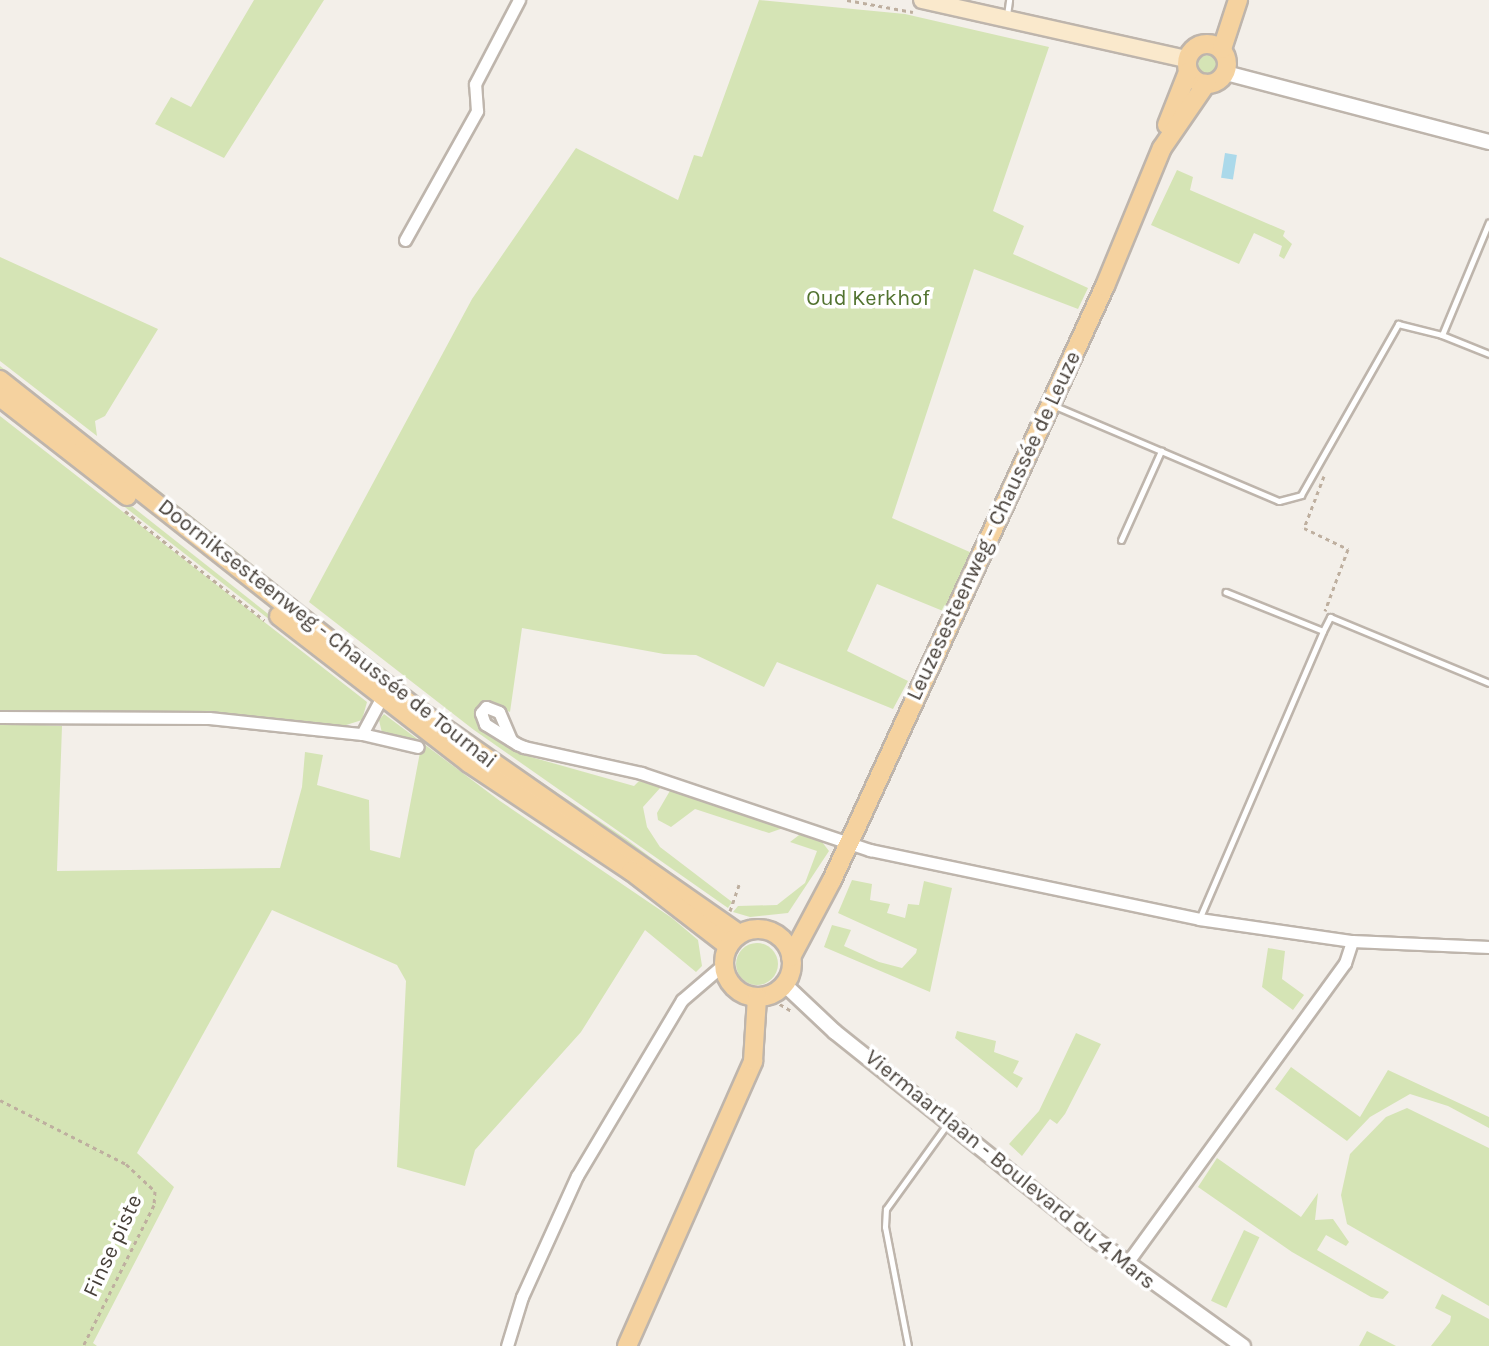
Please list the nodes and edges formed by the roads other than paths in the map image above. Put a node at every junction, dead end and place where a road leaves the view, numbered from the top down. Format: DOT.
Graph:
graph roads {
  1 [pos="519,0"];
  2 [pos="922,0"];
  3 [pos="1009,0"];
  4 [pos="1228,0"];
  5 [pos="1238,0"];
  6 [pos="1006,18"];
  7 [pos="1203,44"];
  8 [pos="1222,49"];
  9 [pos="1188,65"];
  10 [pos="1226,73"];
  11 [pos="1206,84"];
  12 [pos="1489,142"];
  13 [pos="1162,148"];
  14 [pos="1489,222"];
  15 [pos="405,240"];
  16 [pos="1442,335"];
  17 [pos="1489,354"];
  18 [pos="0,380"];
  19 [pos="0,397"];
  20 [pos="1051,404"];
  21 [pos="1161,451"];
  22 [pos="1121,540"];
  23 [pos="1226,592"];
  24 [pos="1323,631"];
  25 [pos="1489,683"];
  26 [pos="384,692"];
  27 [pos="0,717"];
  28 [pos="362,734"];
  29 [pos="511,740"];
  30 [pos="418,747"];
  31 [pos="848,842"];
  32 [pos="821,902"];
  33 [pos="1199,919"];
  34 [pos="775,933"];
  35 [pos="1352,941"];
  36 [pos="1489,947"];
  37 [pos="730,948"];
  38 [pos="791,957"];
  39 [pos="784,984"];
  40 [pos="757,997"];
  41 [pos="949,1122"];
  42 [pos="1127,1263"];
  43 [pos="507,1346"];
  44 [pos="627,1346"];
  45 [pos="908,1346"];
  46 [pos="1243,1346"];
  1 -- 15 [label="street"];
  2 -- 6 [label="main road"];
  3 -- 6 [label="lane"];
  4 -- 7 [label="main road"];
  5 -- 8 [label="main road"];
  6 -- 9 [label="main road"];
  7 -- 8 [label="main road"];
  7 -- 9 [label="main road"];
  8 -- 10 [label="main road"];
  9 -- 11 [label="main road"];
  9 -- 13 [label="main road, Leuzesesteenweg - Chaussée de Leuze"];
  10 -- 11 [label="main road"];
  10 -- 12 [label="street"];
  11 -- 13 [label="main road, Leuzesesteenweg - Chaussée de Leuze"];
  13 -- 20 [label="main road, Leuzesesteenweg - Chaussée de Leuze"];
  14 -- 16 [label="lane"];
  16 -- 17 [label="lane"];
  16 -- 21 [label="lane"];
  18 -- 26 [label="main road, Doorniksesteenweg - Chaussée de Tournai"];
  19 -- 26 [label="main road, Doorniksesteenweg - Chaussée de Tournai"];
  20 -- 21 [label="lane"];
  20 -- 31 [label="main road, Leuzesesteenweg - Chaussée de Leuze"];
  21 -- 22 [label="lane"];
  23 -- 24 [label="lane"];
  24 -- 25 [label="lane"];
  24 -- 33 [label="lane"];
  26 -- 28 [label="street"];
  26 -- 37 [label="main road, Doorniksesteenweg - Chaussée de Tournai"];
  27 -- 28 [label="street"];
  28 -- 30 [label="street"];
  29 -- 31 [label="street"];
  31 -- 32 [label="main road, Leuzesesteenweg - Chaussée de Leuze"];
  31 -- 33 [label="street"];
  32 -- 34 [label="main road, Leuzesesteenweg - Chaussée de Leuze"];
  32 -- 38 [label="main road, Leuzesesteenweg - Chaussée de Leuze"];
  33 -- 35 [label="street"];
  34 -- 37 [label="main road"];
  34 -- 38 [label="main road"];
  35 -- 36 [label="street"];
  35 -- 42 [label="street"];
  37 -- 40 [label="main road"];
  37 -- 43 [label="street"];
  38 -- 39 [label="main road"];
  39 -- 40 [label="main road"];
  39 -- 41 [label="street, Viermaartlaan - Boulevard du 4 Mars"];
  40 -- 44 [label="main road"];
  41 -- 42 [label="street, Viermaartlaan - Boulevard du 4 Mars"];
  41 -- 45 [label="lane"];
  42 -- 46 [label="street, Viermaartlaan - Boulevard du 4 Mars"];
}
